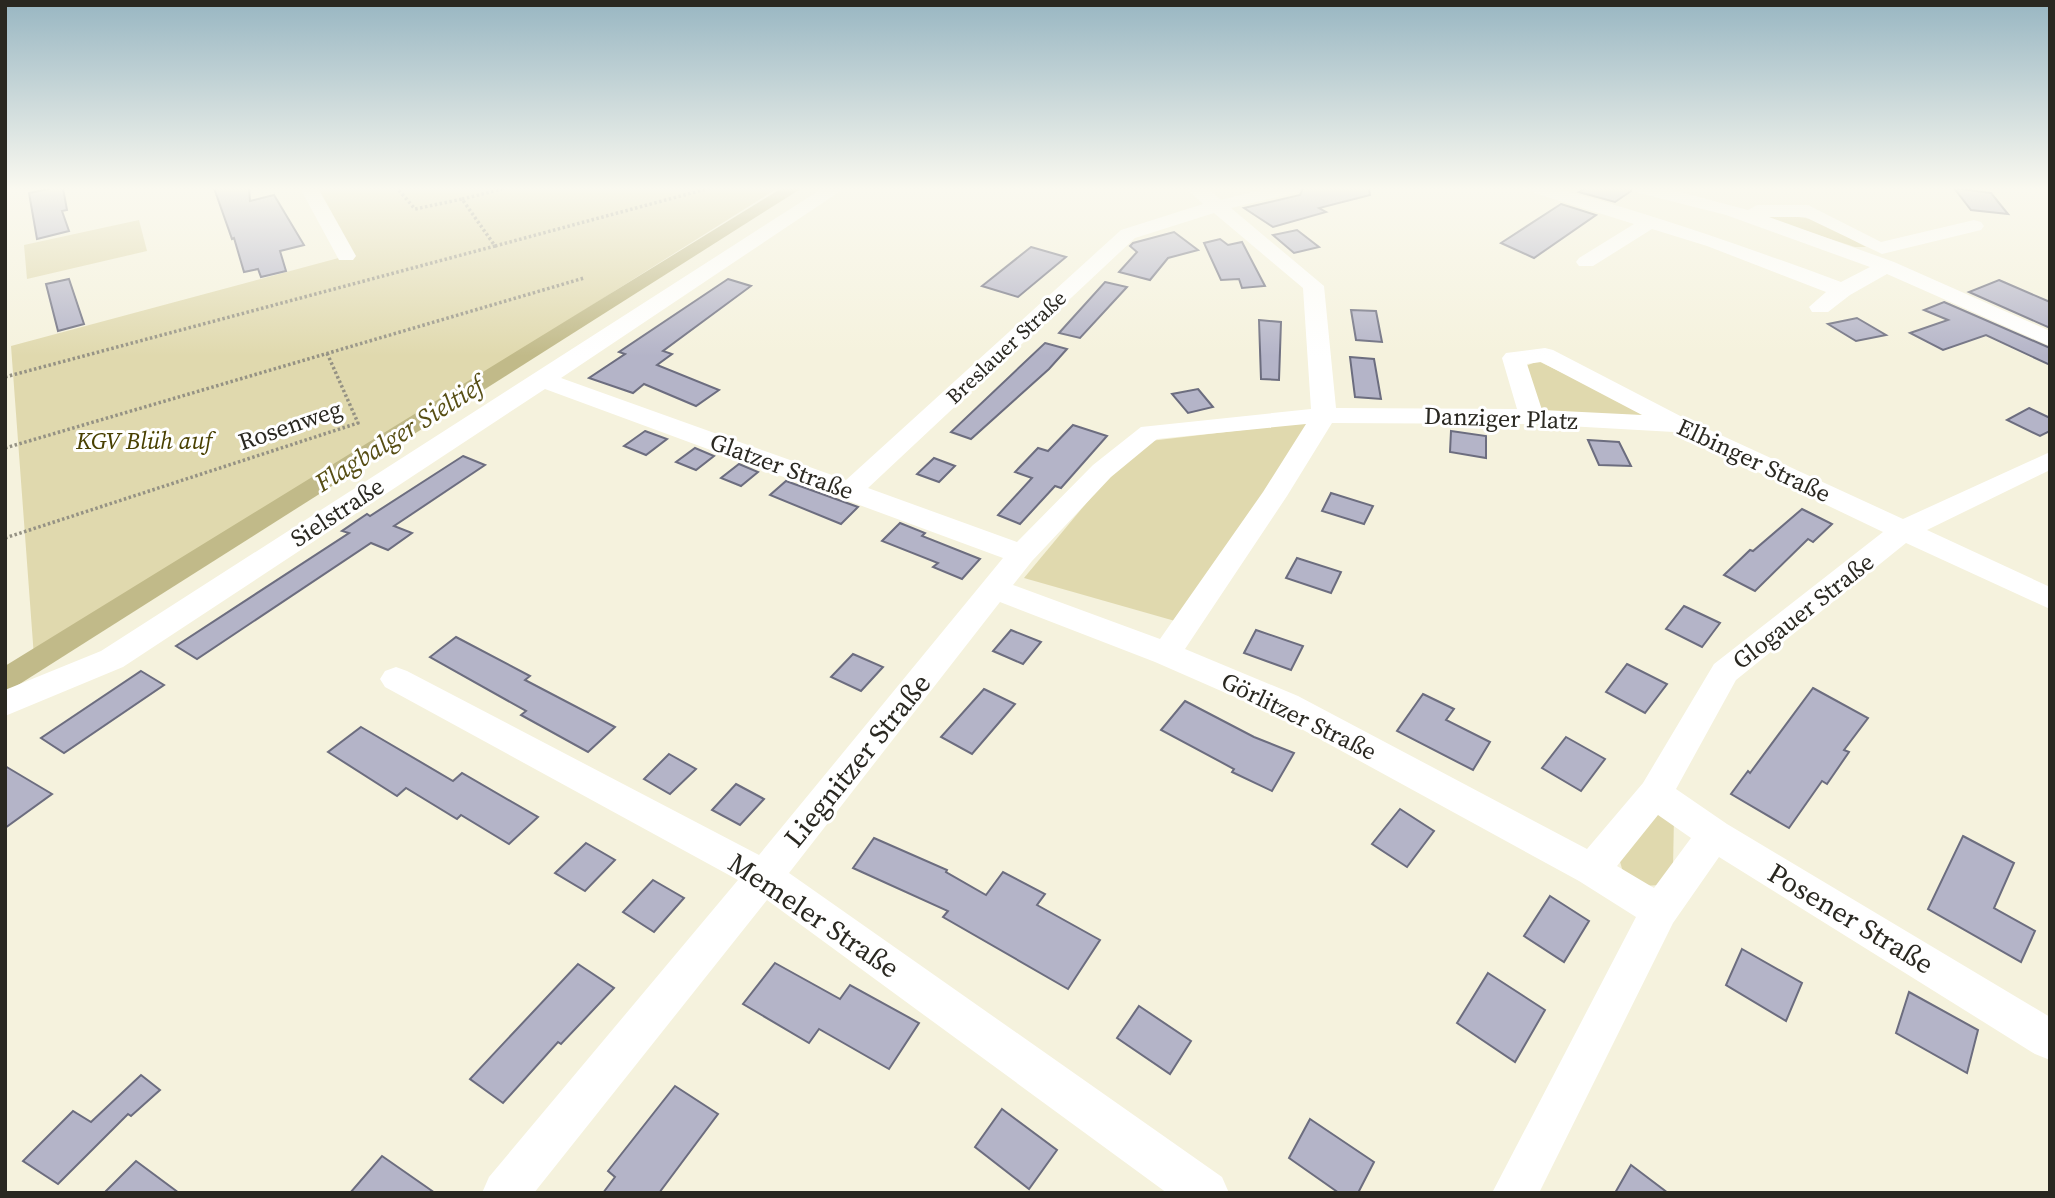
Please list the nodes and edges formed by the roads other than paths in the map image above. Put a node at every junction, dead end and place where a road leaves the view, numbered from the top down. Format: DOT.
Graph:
graph roads {
  1 [pos="339,244"];
  2 [pos="750,244"];
  3 [pos="1117,244"];
  4 [pos="1263,244"];
  5 [pos="1615,244"];
  6 [pos="1719,244"];
  7 [pos="1828,244"];
  8 [pos="1863,244"];
  9 [pos="1923,244"];
  10 [pos="346,256"];
  11 [pos="1885,257"];
  12 [pos="1586,262"];
  13 [pos="1842,290"];
  14 [pos="1820,307"];
  15 [pos="2050,339"];
  16 [pos="541,379"];
  17 [pos="1324,415"];
  18 [pos="1532,417"];
  19 [pos="1679,425"];
  20 [pos="2050,460"];
  21 [pos="851,490"];
  22 [pos="1905,530"];
  23 [pos="1022,554"];
  24 [pos="995,589"];
  25 [pos="2050,599"];
  26 [pos="1166,654"];
  27 [pos="396,679"];
  28 [pos="5,704"];
  29 [pos="1655,793"];
  30 [pos="1714,835"];
  31 [pos="1592,870"];
  32 [pos="764,876"];
  33 [pos="1659,911"];
  34 [pos="2050,1040"];
  35 [pos="505,1193"];
  36 [pos="1206,1193"];
  37 [pos="1515,1193"];
  1 -- 10 [label="street"];
  2 -- 16 [label="street, Sielstraße"];
  3 -- 21 [label="street, Breslauer Straße"];
  4 -- 17 [label="street"];
  5 -- 12 [label="street"];
  6 -- 13 [label="street"];
  7 -- 11 [label="street"];
  8 -- 11 [label="street"];
  9 -- 11 [label="street"];
  11 -- 13 [label="street"];
  11 -- 15 [label="street"];
  13 -- 14 [label="street"];
  16 -- 21 [label="street, Glatzer Straße"];
  16 -- 28 [label="street, Sielstraße"];
  17 -- 18 [label="street, Danziger Platz"];
  17 -- 23 [label="street, Danziger Platz"];
  17 -- 26 [label="street"];
  18 -- 19 [label="street, Danziger Platz"];
  18 -- 19 [label="street, Elbinger Straße"];
  19 -- 22 [label="street, Elbinger Straße"];
  20 -- 22 [label="street, Glogauer Straße"];
  21 -- 23 [label="street, Glatzer Straße"];
  22 -- 25 [label="street, Elbinger Straße"];
  22 -- 29 [label="street, Glogauer Straße"];
  23 -- 24 [label="street, Liegnitzer Straße"];
  24 -- 26 [label="street, Görlitzer Straße"];
  24 -- 32 [label="street, Liegnitzer Straße"];
  26 -- 31 [label="street, Görlitzer Straße"];
  27 -- 32 [label="street, Memeler Straße"];
  29 -- 30 [label="street, Posener Straße"];
  29 -- 31 [label="street, Glogauer Straße"];
  30 -- 33 [label="street"];
  30 -- 34 [label="street, Posener Straße"];
  31 -- 33 [label="street"];
  32 -- 35 [label="street, Liegnitzer Straße"];
  32 -- 36 [label="street, Memeler Straße"];
  33 -- 37 [label="street"];
}
